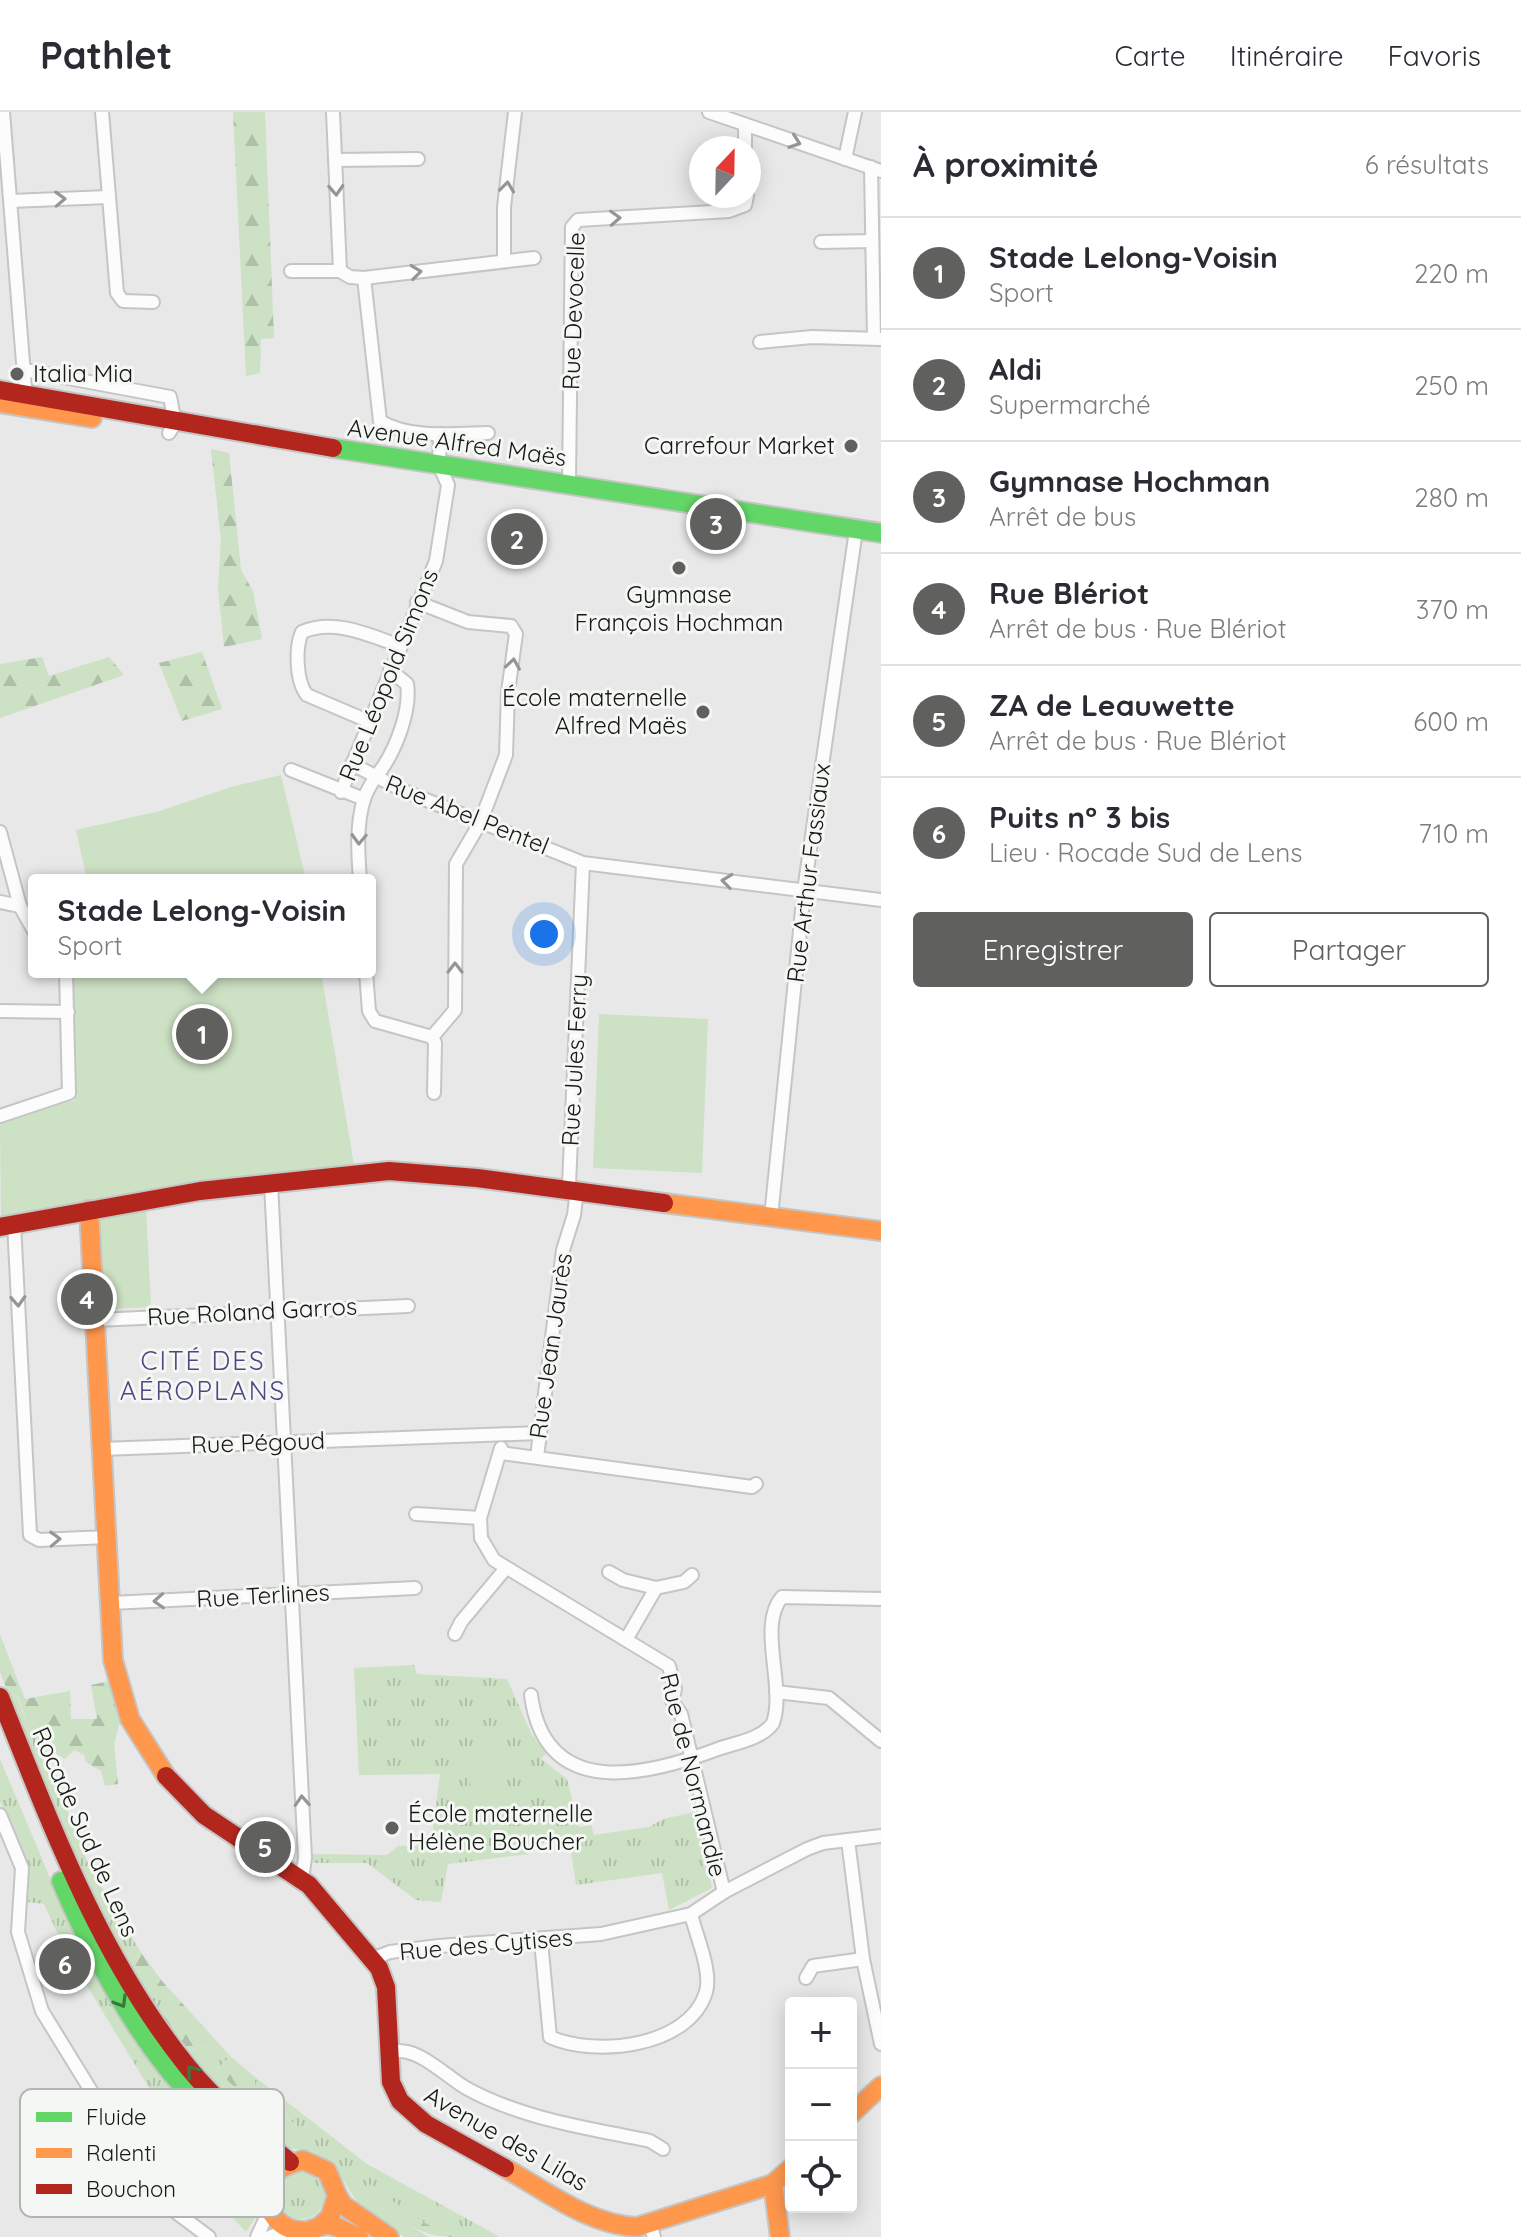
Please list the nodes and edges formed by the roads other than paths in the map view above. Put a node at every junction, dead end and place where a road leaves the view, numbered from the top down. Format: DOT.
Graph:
graph roads {
  1 [pos="3,112"];
  2 [pos="102,112"];
  3 [pos="333,112"];
  4 [pos="515,112"];
  5 [pos="709,112"];
  6 [pos="855,112"];
  7 [pos="745,125"];
  8 [pos="745,136"];
  9 [pos="418,159"];
  10 [pos="845,159"];
  11 [pos="335,160"];
  12 [pos="876,169"];
  13 [pos="108,197"];
  14 [pos="11,201"];
  15 [pos="737,208"];
  16 [pos="872,241"];
  17 [pos="821,242"];
  18 [pos="534,258"];
  19 [pos="504,261"];
  20 [pos="291,271"];
  21 [pos="340,271"];
  22 [pos="364,278"];
  23 [pos="153,302"];
  24 [pos="878,338"];
  25 [pos="760,342"];
  26 [pos="25,370"];
  27 [pos="0,390"];
  28 [pos="26,401"];
  29 [pos="0,403"];
  30 [pos="172,428"];
  31 [pos="488,433"];
  32 [pos="440,434"];
  33 [pos="443,471"];
  34 [pos="569,483"];
  35 [pos="881,533"];
  36 [pos="856,534"];
  37 [pos="881,542"];
  38 [pos="417,602"];
  39 [pos="400,646"];
  40 [pos="390,670"];
  41 [pos="368,721"];
  42 [pos="352,764"];
  43 [pos="291,770"];
  44 [pos="374,777"];
  45 [pos="341,792"];
  46 [pos="364,799"];
  47 [pos="480,823"];
  48 [pos="0,832"];
  49 [pos="583,863"];
  50 [pos="360,874"];
  51 [pos="14,890"];
  52 [pos="804,891"];
  53 [pos="881,900"];
  54 [pos="2,903"];
  55 [pos="20,906"];
  56 [pos="28,920"];
  57 [pos="66,978"];
  58 [pos="366,978"];
  59 [pos="0,1011"];
  60 [pos="68,1012"];
  61 [pos="432,1037"];
  62 [pos="434,1093"];
  63 [pos="0,1116"];
  64 [pos="271,1183"];
  65 [pos="573,1190"];
  66 [pos="89,1210"];
  67 [pos="771,1217"];
  68 [pos="7,1225"];
  69 [pos="881,1230"];
  70 [pos="408,1306"];
  71 [pos="278,1311"];
  72 [pos="96,1320"];
  73 [pos="539,1433"];
  74 [pos="502,1435"];
  75 [pos="285,1441"];
  76 [pos="102,1449"];
  77 [pos="501,1453"];
  78 [pos="537,1457"];
  79 [pos="756,1484"];
  80 [pos="416,1514"];
  81 [pos="480,1518"];
  82 [pos="107,1537"];
  83 [pos="506,1568"];
  84 [pos="609,1572"];
  85 [pos="692,1575"];
  86 [pos="415,1588"];
  87 [pos="656,1588"];
  88 [pos="293,1594"];
  89 [pos="881,1599"];
  90 [pos="111,1603"];
  91 [pos="455,1634"];
  92 [pos="627,1638"];
  93 [pos="776,1692"];
  94 [pos="531,1695"];
  95 [pos="0,1697"];
  96 [pos="0,1733"];
  97 [pos="881,1741"];
  98 [pos="691,1759"];
  99 [pos="0,1815"];
  100 [pos="881,1836"];
  101 [pos="848,1840"];
  102 [pos="302,1879"];
  103 [pos="724,1892"];
  104 [pos="691,1914"];
  105 [pos="541,1941"];
  106 [pos="372,1959"];
  107 [pos="863,1959"];
  108 [pos="806,1978"];
  109 [pos="881,2044"];
  110 [pos="391,2052"];
  111 [pos="881,2086"];
  112 [pos="90,2089"];
  113 [pos="186,2089"];
  114 [pos="207,2089"];
  115 [pos="857,2108"];
  116 [pos="663,2149"];
  117 [pos="284,2158"];
  118 [pos="290,2162"];
  119 [pos="284,2166"];
  120 [pos="785,2173"];
  121 [pos="773,2184"];
  122 [pos="748,2193"];
  123 [pos="337,2195"];
  124 [pos="776,2211"];
  125 [pos="182,2217"];
  126 [pos="266,2217"];
  127 [pos="276,2217"];
  128 [pos="321,2225"];
  129 [pos="290,2229"];
  130 [pos="652,2230"];
  131 [pos="209,2237"];
  132 [pos="257,2237"];
  133 [pos="269,2237"];
  134 [pos="359,2237"];
  135 [pos="389,2237"];
  136 [pos="780,2237"];
  1 -- 14 [label="street"];
  2 -- 13 [label="street"];
  3 -- 11 [label="street"];
  19 -- 4 [label="street, one-way"];
  5 -- 7 [label="street"];
  6 -- 10 [label="street"];
  7 -- 8 [label="street"];
  7 -- 10 [label="street, one-way"];
  9 -- 11 [label="street"];
  10 -- 12 [label="street"];
  11 -- 21 [label="street, one-way"];
  12 -- 16 [label="street"];
  14 -- 13 [label="street, one-way"];
  13 -- 23 [label="street"];
  14 -- 26 [label="street"];
  34 -- 15 [label="street, Rue Devocelle, one-way"];
  16 -- 17 [label="street"];
  16 -- 24 [label="street"];
  18 -- 19 [label="street"];
  22 -- 19 [label="street, one-way"];
  20 -- 21 [label="street"];
  21 -- 22 [label="street"];
  22 -- 32 [label="street"];
  24 -- 25 [label="street"];
  26 -- 28 [label="street"];
  26 -- 30 [label="street"];
  27 -- 28 [label="main road"];
  28 -- 29 [label="main road"];
  28 -- 30 [label="main road, Avenue Alfred Maës"];
  30 -- 33 [label="main road, Avenue Alfred Maës"];
  30 -- 33 [label="main road, Avenue Alfred Maës"];
  31 -- 32 [label="street"];
  32 -- 33 [label="street, Rue Léopold Simons"];
  33 -- 34 [label="main road, Avenue Alfred Maës"];
  33 -- 36 [label="main road, Avenue Alfred Maës"];
  33 -- 38 [label="street, Rue Léopold Simons"];
  34 -- 36 [label="main road, Avenue Alfred Maës"];
  35 -- 36 [label="main road, Avenue Alfred Maës"];
  36 -- 37 [label="main road, Avenue Alfred Maës"];
  36 -- 52 [label="street, Rue Arthur Fassiaux"];
  38 -- 39 [label="street, Rue Léopold Simons"];
  47 -- 38 [label="street, one-way"];
  39 -- 40 [label="street, Rue Léopold Simons"];
  39 -- 41 [label="street"];
  40 -- 41 [label="street, Rue Léopold Simons"];
  40 -- 44 [label="street"];
  41 -- 42 [label="street, Rue Léopold Simons"];
  42 -- 44 [label="street, Rue Abel Pentel"];
  42 -- 45 [label="street, Rue Léopold Simons"];
  43 -- 45 [label="street"];
  44 -- 46 [label="street"];
  44 -- 47 [label="street, Rue Abel Pentel"];
  45 -- 46 [label="street"];
  46 -- 50 [label="street, one-way"];
  47 -- 49 [label="street, Rue Abel Pentel"];
  61 -- 47 [label="street, one-way"];
  48 -- 51 [label="street"];
  52 -- 49 [label="street, one-way"];
  49 -- 65 [label="street, Rue Jules Ferry"];
  51 -- 54 [label="street"];
  51 -- 55 [label="street"];
  52 -- 53 [label="street"];
  52 -- 67 [label="street, Rue Arthur Fassiaux"];
  54 -- 55 [label="street"];
  55 -- 56 [label="street"];
  57 -- 60 [label="street"];
  58 -- 61 [label="street"];
  59 -- 60 [label="street"];
  60 -- 63 [label="street"];
  61 -- 62 [label="street"];
  64 -- 65 [label="main road"];
  64 -- 66 [label="main road"];
  64 -- 71 [label="street"];
  65 -- 67 [label="main road"];
  65 -- 73 [label="street, Rue Jean Jaurès"];
  66 -- 68 [label="main road"];
  66 -- 72 [label="main road, Avenue des Lilas"];
  67 -- 69 [label="main road"];
  68 -- 82 [label="street, one-way"];
  70 -- 71 [label="street, Rue Roland Garros"];
  71 -- 72 [label="street, Rue Roland Garros"];
  71 -- 75 [label="street"];
  72 -- 76 [label="main road, Avenue des Lilas"];
  73 -- 74 [label="street, Rue Pégoud"];
  73 -- 78 [label="street, Rue Jean Jaurès"];
  74 -- 75 [label="street, Rue Pégoud"];
  74 -- 77 [label="street"];
  75 -- 76 [label="street, Rue Pégoud"];
  75 -- 88 [label="street"];
  76 -- 82 [label="main road, Avenue des Lilas"];
  77 -- 78 [label="street"];
  77 -- 81 [label="street"];
  78 -- 79 [label="street"];
  80 -- 81 [label="street"];
  81 -- 83 [label="street, Rue de Normandie"];
  82 -- 90 [label="main road, Avenue des Lilas"];
  83 -- 91 [label="street"];
  83 -- 92 [label="street, Rue de Normandie"];
  84 -- 87 [label="street"];
  85 -- 87 [label="street"];
  86 -- 88 [label="street, Rue Terlines"];
  87 -- 92 [label="street"];
  88 -- 90 [label="street, Rue Terlines, one-way"];
  102 -- 88 [label="street, one-way"];
  89 -- 93 [label="street"];
  90 -- 102 [label="main road, Avenue des Lilas"];
  92 -- 98 [label="street, Rue de Normandie"];
  93 -- 97 [label="street"];
  93 -- 98 [label="street"];
  94 -- 98 [label="street"];
  114 -- 95 [label="main road, Rocade Sud de Lens, one-way"];
  96 -- 113 [label="main road, Rocade Sud de Lens, one-way"];
  98 -- 103 [label="street, Rue de Normandie"];
  99 -- 112 [label="street"];
  100 -- 101 [label="street"];
  101 -- 103 [label="street"];
  101 -- 107 [label="street"];
  102 -- 106 [label="main road, Avenue des Lilas"];
  103 -- 104 [label="street"];
  104 -- 105 [label="street, Rue des Cytises"];
  104 -- 105 [label="street"];
  105 -- 106 [label="street, Rue des Cytises"];
  106 -- 110 [label="main road, Avenue des Lilas"];
  107 -- 108 [label="street"];
  107 -- 109 [label="street"];
  110 -- 116 [label="street"];
  110 -- 130 [label="main road, Avenue des Lilas"];
  111 -- 115 [label="main road"];
  118 -- 117 [label="main road, Rocade Sud de Lens, one-way"];
  118 -- 119 [label="main road"];
  118 -- 123 [label="main road"];
  120 -- 121 [label="main road"];
  121 -- 122 [label="main road, Avenue des Lilas"];
  121 -- 124 [label="main road"];
  122 -- 124 [label="main road"];
  122 -- 130 [label="main road, Avenue des Lilas"];
  123 -- 128 [label="main road"];
  123 -- 135 [label="main road"];
  124 -- 136 [label="main road"];
  125 -- 131 [label="street"];
  126 -- 132 [label="street"];
  127 -- 129 [label="main road"];
  128 -- 129 [label="main road"];
  128 -- 134 [label="main road"];
  129 -- 133 [label="street"];
}
